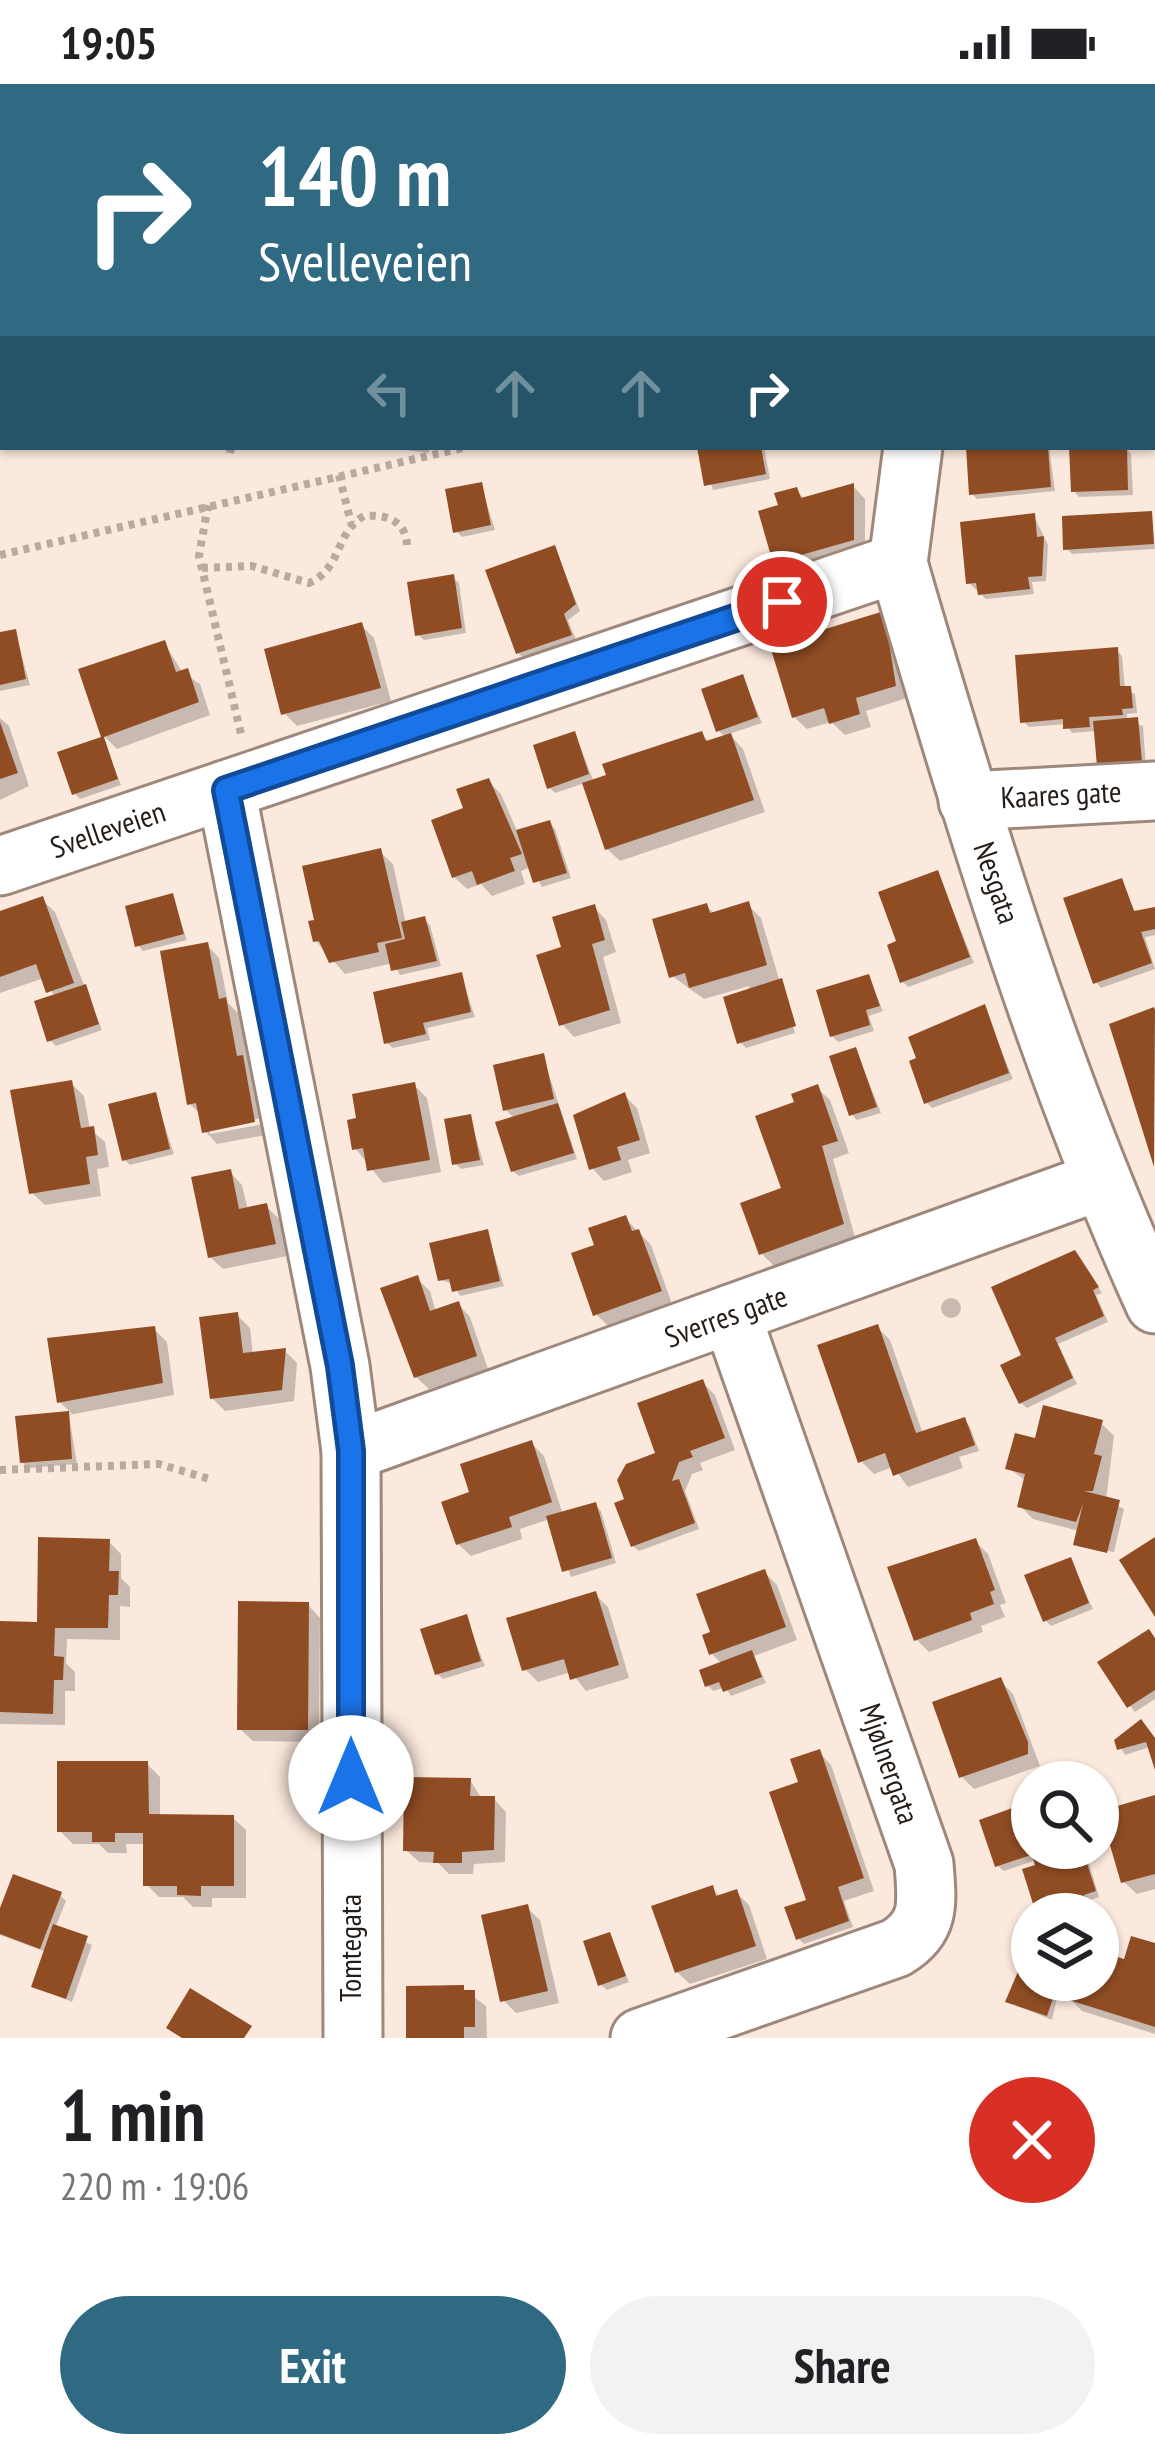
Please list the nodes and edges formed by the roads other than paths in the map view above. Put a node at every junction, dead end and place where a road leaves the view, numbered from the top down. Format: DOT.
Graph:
graph roads {
  1 [pos="913,450"];
  2 [pos="898,562"];
  3 [pos="246,784"];
  4 [pos="1155,790"];
  5 [pos="968,801"];
  6 [pos="0,866"];
  7 [pos="1122,1200"];
  8 [pos="1155,1304"];
  9 [pos="731,1315"];
  10 [pos="351,1451"];
  11 [pos="353,2038"];
  12 [pos="640,2038"];
  1 -- 2 [label="street, Nesgata"];
  2 -- 3 [label="street, Svelleveien"];
  2 -- 5 [label="street, Nesgata"];
  3 -- 6 [label="street, Svelleveien"];
  3 -- 10 [label="street, Tomtegata"];
  4 -- 5 [label="street, Kaares gate"];
  5 -- 7 [label="street, Nesgata"];
  7 -- 8 [label="street, Nesgata"];
  7 -- 9 [label="street, Sverres gate"];
  9 -- 10 [label="street, Sverres gate"];
  9 -- 12 [label="street, Mjølnergata"];
  10 -- 11 [label="street, Tomtegata"];
}
